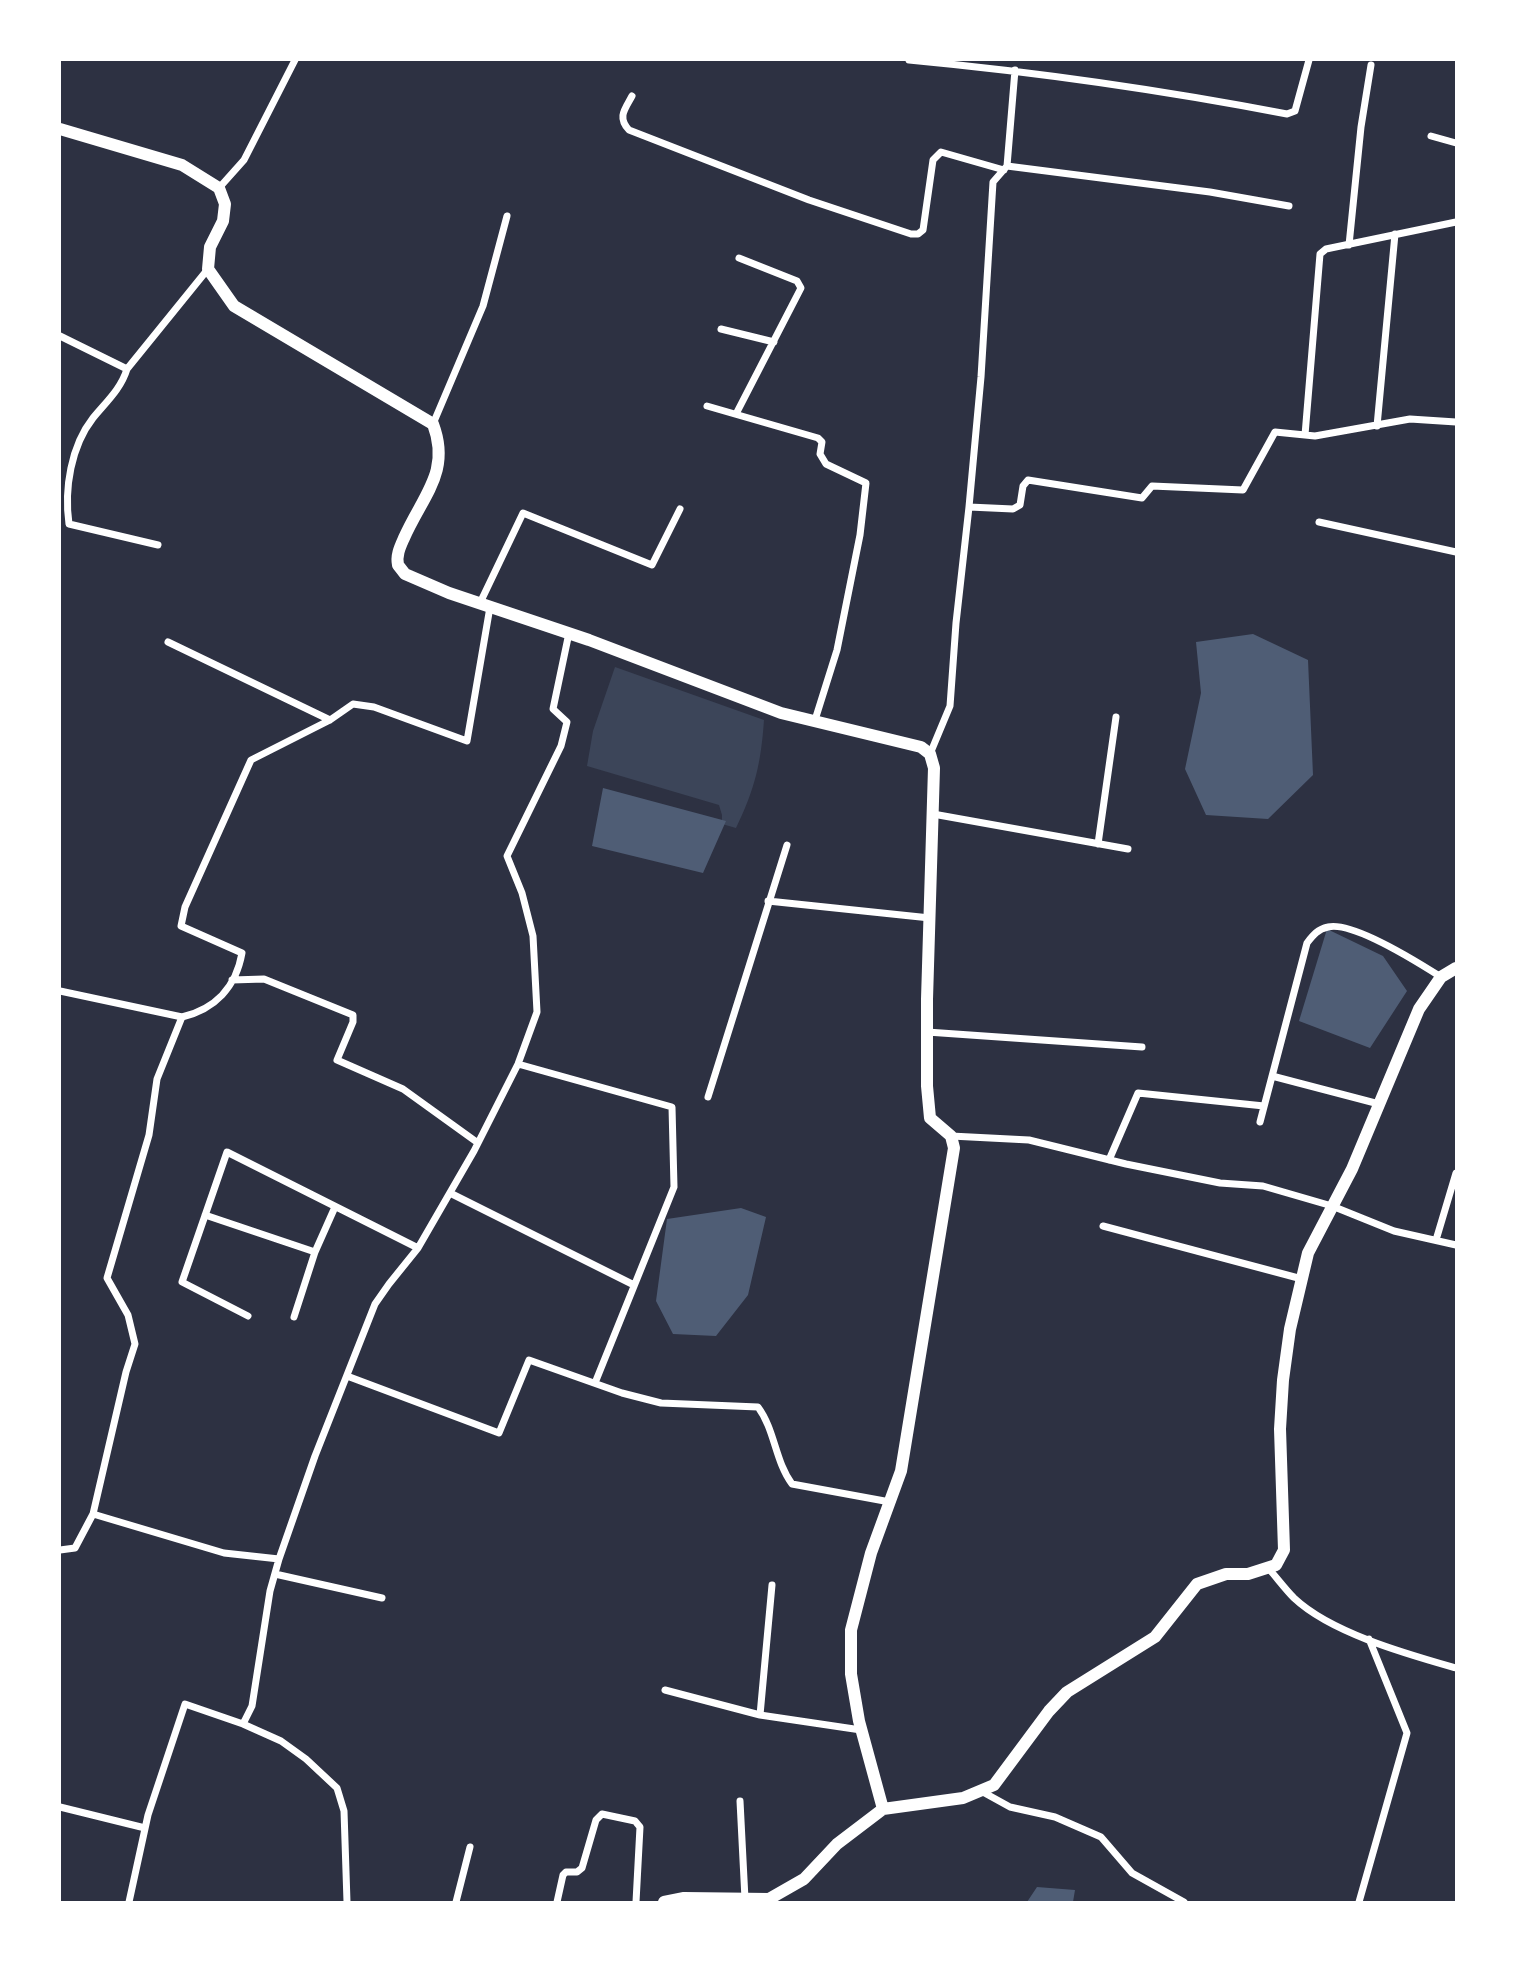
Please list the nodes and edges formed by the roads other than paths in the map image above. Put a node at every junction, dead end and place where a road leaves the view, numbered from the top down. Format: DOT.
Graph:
graph roads {
  1 [pos="295,60"];
  2 [pos="909,60"];
  3 [pos="1309,60"];
  4 [pos="1371,65"];
  5 [pos="1015,70"];
  6 [pos="632,96"];
  7 [pos="60,129"];
  8 [pos="1431,136"];
  9 [pos="1457,143"];
  10 [pos="1005,168"];
  11 [pos="219,188"];
  12 [pos="1289,206"];
  13 [pos="507,216"];
  14 [pos="1457,222"];
  15 [pos="1395,234"];
  16 [pos="1349,245"];
  17 [pos="739,258"];
  18 [pos="208,269"];
  19 [pos="721,330"];
  20 [pos="60,336"];
  21 [pos="774,342"];
  22 [pos="127,369"];
  23 [pos="707,406"];
  24 [pos="736,414"];
  25 [pos="1457,422"];
  26 [pos="433,424"];
  27 [pos="1377,426"];
  28 [pos="1305,435"];
  29 [pos="969,507"];
  30 [pos="680,509"];
  31 [pos="1319,522"];
  32 [pos="158,545"];
  33 [pos="1457,552"];
  34 [pos="485,605"];
  35 [pos="569,633"];
  36 [pos="168,642"];
  37 [pos="1116,717"];
  38 [pos="330,720"];
  39 [pos="815,720"];
  40 [pos="930,754"];
  41 [pos="933,814"];
  42 [pos="1098,844"];
  43 [pos="787,845"];
  44 [pos="1128,849"];
  45 [pos="768,901"];
  46 [pos="930,918"];
  47 [pos="1457,968"];
  48 [pos="1441,977"];
  49 [pos="232,980"];
  50 [pos="60,991"];
  51 [pos="182,1017"];
  52 [pos="927,1032"];
  53 [pos="1142,1047"];
  54 [pos="518,1064"];
  55 [pos="1272,1076"];
  56 [pos="709,1097"];
  57 [pos="1379,1104"];
  58 [pos="1264,1106"];
  59 [pos="1260,1122"];
  60 [pos="951,1136"];
  61 [pos="478,1143"];
  62 [pos="1109,1160"];
  63 [pos="1457,1173"];
  64 [pos="450,1194"];
  65 [pos="335,1206"];
  66 [pos="1332,1206"];
  67 [pos="205,1215"];
  68 [pos="1103,1226"];
  69 [pos="1436,1240"];
  70 [pos="1457,1245"];
  71 [pos="418,1248"];
  72 [pos="315,1252"];
  73 [pos="1302,1279"];
  74 [pos="634,1285"];
  75 [pos="247,1316"];
  76 [pos="294,1317"];
  77 [pos="346,1376"];
  78 [pos="595,1383"];
  79 [pos="890,1502"];
  80 [pos="93,1514"];
  81 [pos="60,1550"];
  82 [pos="279,1559"];
  83 [pos="1269,1569"];
  84 [pos="275,1574"];
  85 [pos="772,1585"];
  86 [pos="382,1598"];
  87 [pos="1369,1639"];
  88 [pos="1457,1668"];
  89 [pos="665,1690"];
  90 [pos="760,1715"];
  91 [pos="243,1724"];
  92 [pos="862,1730"];
  93 [pos="980,1790"];
  94 [pos="740,1801"];
  95 [pos="60,1807"];
  96 [pos="884,1809"];
  97 [pos="145,1828"];
  98 [pos="470,1847"];
  99 [pos="745,1899"];
  100 [pos="769,1901"];
  101 [pos="129,1902"];
  102 [pos="347,1902"];
  103 [pos="456,1902"];
  104 [pos="557,1902"];
  105 [pos="636,1902"];
  106 [pos="664,1902"];
  107 [pos="1184,1902"];
  108 [pos="1359,1902"];
  1 -- 11 [label="street"];
  2 -- 5 [label="street"];
  3 -- 5 [label="street"];
  4 -- 16 [label="street"];
  5 -- 10 [label="street"];
  6 -- 10 [label="street"];
  7 -- 11 [label="street"];
  8 -- 9 [label="street"];
  10 -- 12 [label="street"];
  10 -- 29 [label="street"];
  11 -- 18 [label="street"];
  13 -- 26 [label="street"];
  14 -- 15 [label="street"];
  15 -- 16 [label="street"];
  15 -- 27 [label="street"];
  16 -- 28 [label="street"];
  17 -- 21 [label="street"];
  18 -- 22 [label="street"];
  18 -- 26 [label="street"];
  19 -- 21 [label="street"];
  20 -- 22 [label="street"];
  21 -- 24 [label="street"];
  22 -- 32 [label="street"];
  23 -- 24 [label="street"];
  24 -- 39 [label="street"];
  25 -- 27 [label="street"];
  26 -- 34 [label="street"];
  27 -- 28 [label="street"];
  28 -- 29 [label="street"];
  29 -- 40 [label="street"];
  30 -- 34 [label="street"];
  31 -- 33 [label="street"];
  34 -- 35 [label="street"];
  34 -- 38 [label="street"];
  35 -- 39 [label="street"];
  35 -- 54 [label="street"];
  36 -- 38 [label="street"];
  37 -- 42 [label="street"];
  38 -- 49 [label="street"];
  39 -- 40 [label="street"];
  40 -- 41 [label="street"];
  41 -- 42 [label="street"];
  41 -- 46 [label="street"];
  42 -- 44 [label="street"];
  43 -- 45 [label="street"];
  45 -- 46 [label="street"];
  45 -- 56 [label="street"];
  46 -- 52 [label="street"];
  47 -- 48 [label="street"];
  48 -- 55 [label="street"];
  48 -- 57 [label="street"];
  49 -- 51 [label="street"];
  49 -- 61 [label="street"];
  50 -- 51 [label="street"];
  51 -- 80 [label="street"];
  52 -- 53 [label="street"];
  52 -- 60 [label="street"];
  54 -- 61 [label="street"];
  54 -- 74 [label="street"];
  55 -- 57 [label="street"];
  55 -- 58 [label="street"];
  57 -- 66 [label="street"];
  58 -- 59 [label="street"];
  58 -- 62 [label="street"];
  60 -- 62 [label="street"];
  60 -- 79 [label="street"];
  61 -- 64 [label="street"];
  62 -- 66 [label="street"];
  63 -- 69 [label="street"];
  64 -- 71 [label="street"];
  64 -- 74 [label="street"];
  65 -- 67 [label="street"];
  65 -- 71 [label="street"];
  65 -- 72 [label="street"];
  66 -- 69 [label="street"];
  66 -- 73 [label="street"];
  67 -- 72 [label="street"];
  67 -- 75 [label="street"];
  68 -- 73 [label="street"];
  69 -- 70 [label="street"];
  71 -- 77 [label="street"];
  72 -- 76 [label="street"];
  73 -- 83 [label="street"];
  74 -- 78 [label="street"];
  77 -- 78 [label="street"];
  77 -- 82 [label="street"];
  78 -- 79 [label="street"];
  79 -- 92 [label="street"];
  80 -- 81 [label="street"];
  80 -- 82 [label="street"];
  82 -- 84 [label="street"];
  83 -- 87 [label="street"];
  83 -- 93 [label="street"];
  84 -- 86 [label="street"];
  84 -- 91 [label="street"];
  85 -- 90 [label="street"];
  87 -- 88 [label="street"];
  87 -- 108 [label="street"];
  89 -- 90 [label="street"];
  90 -- 92 [label="street"];
  91 -- 97 [label="street"];
  91 -- 102 [label="street"];
  92 -- 96 [label="street"];
  93 -- 96 [label="street"];
  93 -- 107 [label="street"];
  94 -- 99 [label="street"];
  95 -- 97 [label="street"];
  96 -- 100 [label="street"];
  97 -- 101 [label="street"];
  98 -- 103 [label="street"];
  99 -- 100 [label="street"];
  99 -- 106 [label="street"];
  104 -- 105 [label="street"];
}
